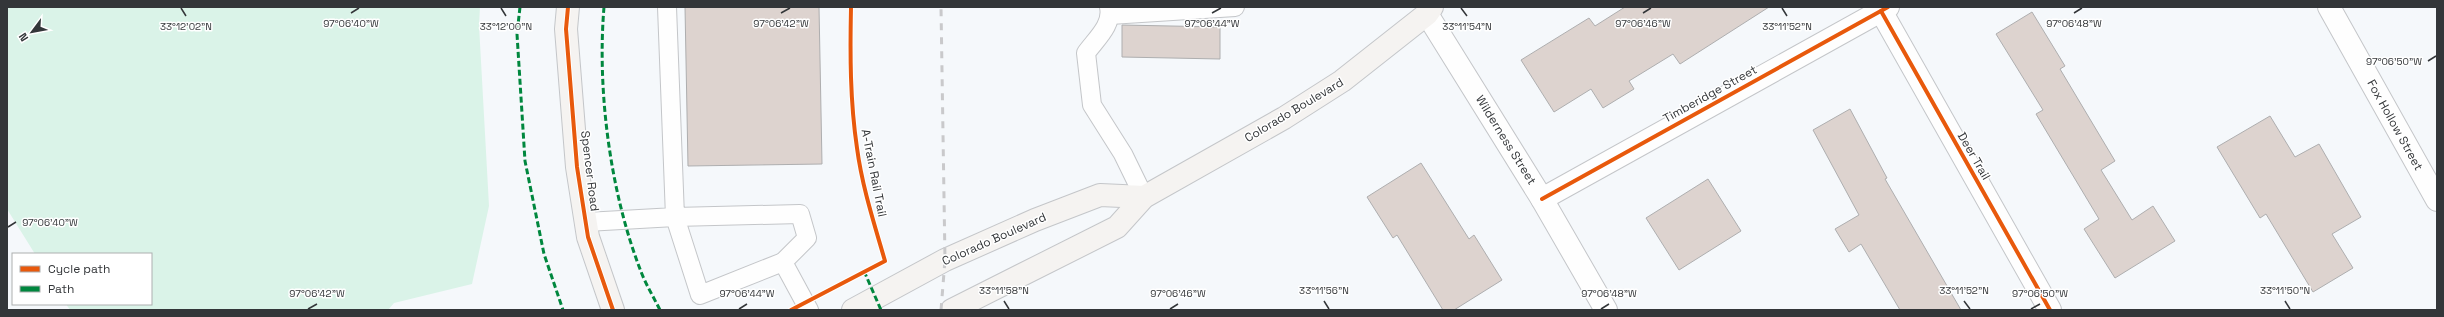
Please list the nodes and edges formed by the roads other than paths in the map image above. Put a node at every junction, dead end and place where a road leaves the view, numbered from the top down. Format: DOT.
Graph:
graph roads {
  1 [pos="568,7"];
  2 [pos="666,7"];
  3 [pos="1235,7"];
  4 [pos="2329,7"];
  5 [pos="1884,9"];
  6 [pos="1430,10"];
  7 [pos="1109,11"];
  8 [pos="1144,197"];
  9 [pos="1542,198"];
  10 [pos="2437,200"];
  11 [pos="675,217"];
  12 [pos="586,222"];
  13 [pos="783,262"];
  14 [pos="613,310"];
  15 [pos="809,310"];
  16 [pos="853,310"];
  17 [pos="952,310"];
  18 [pos="1606,310"];
  19 [pos="2050,310"];
  1 -- 12 [label="main road, Spencer Road"];
  2 -- 11 [label="lane"];
  3 -- 7 [label="lane"];
  4 -- 10 [label="street, Fox Hollow Street"];
  5 -- 9 [label="street, Timberidge Street"];
  5 -- 19 [label="street, Deer Trail"];
  6 -- 8 [label="main road, Colorado Boulevard"];
  6 -- 9 [label="street, Wilderness Street"];
  7 -- 8 [label="lane"];
  8 -- 16 [label="main road, Colorado Boulevard"];
  8 -- 17 [label="main road, Colorado Boulevard"];
  9 -- 18 [label="street, Wilderness Street"];
  11 -- 12 [label="lane"];
  11 -- 13 [label="lane"];
  11 -- 13 [label="lane"];
  12 -- 14 [label="main road, Spencer Road"];
  13 -- 15 [label="lane"];
}
